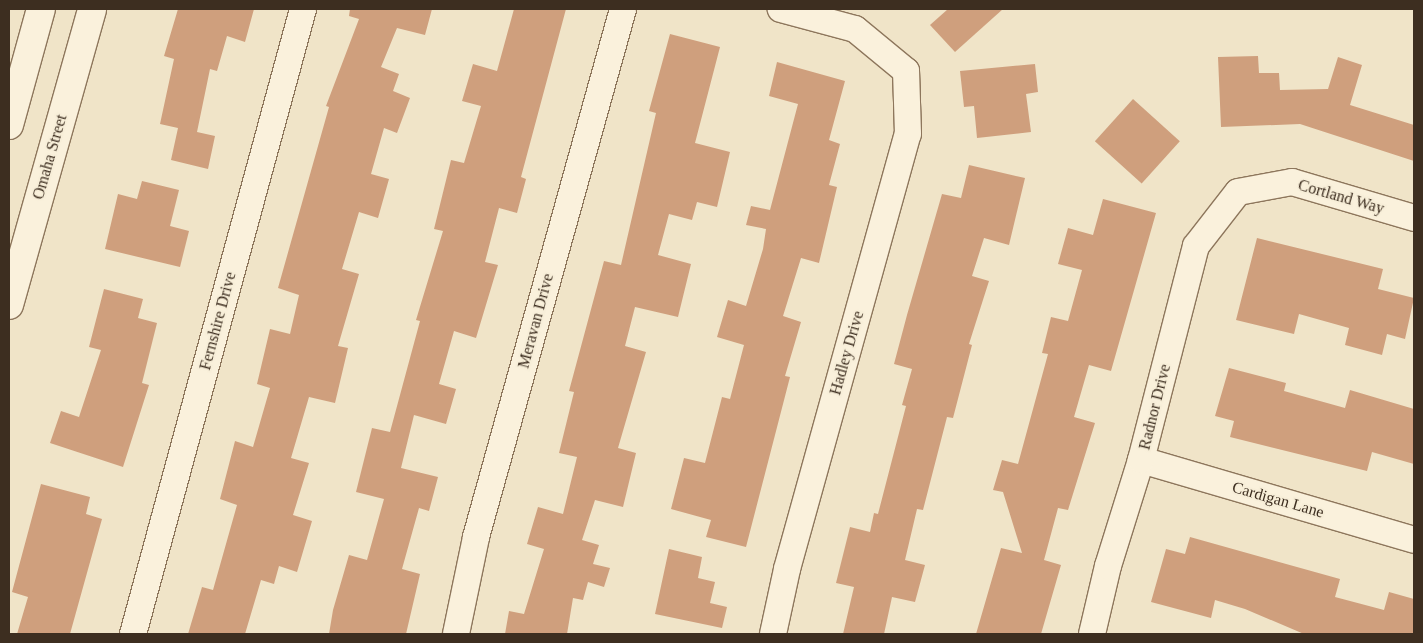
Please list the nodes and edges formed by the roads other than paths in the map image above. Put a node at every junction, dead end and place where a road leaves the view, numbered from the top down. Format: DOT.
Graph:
graph roads {
  1 [pos="41,9"];
  2 [pos="92,9"];
  3 [pos="303,9"];
  4 [pos="623,9"];
  5 [pos="781,9"];
  6 [pos="9,126"];
  7 [pos="1238,192"];
  8 [pos="1414,218"];
  9 [pos="9,305"];
  10 [pos="1141,460"];
  11 [pos="1414,540"];
  12 [pos="133,634"];
  13 [pos="456,634"];
  14 [pos="773,634"];
  15 [pos="1092,634"];
  1 -- 6 [label="main road"];
  2 -- 9 [label="main road, Omaha Street"];
  3 -- 12 [label="street, Fernshire Drive"];
  4 -- 13 [label="street, Meravan Drive"];
  5 -- 14 [label="street, Hadley Drive"];
  7 -- 8 [label="street, Cortland Way"];
  7 -- 10 [label="street, Radnor Drive"];
  10 -- 11 [label="street, Cardigan Lane"];
  10 -- 15 [label="street, Radnor Drive"];
}
